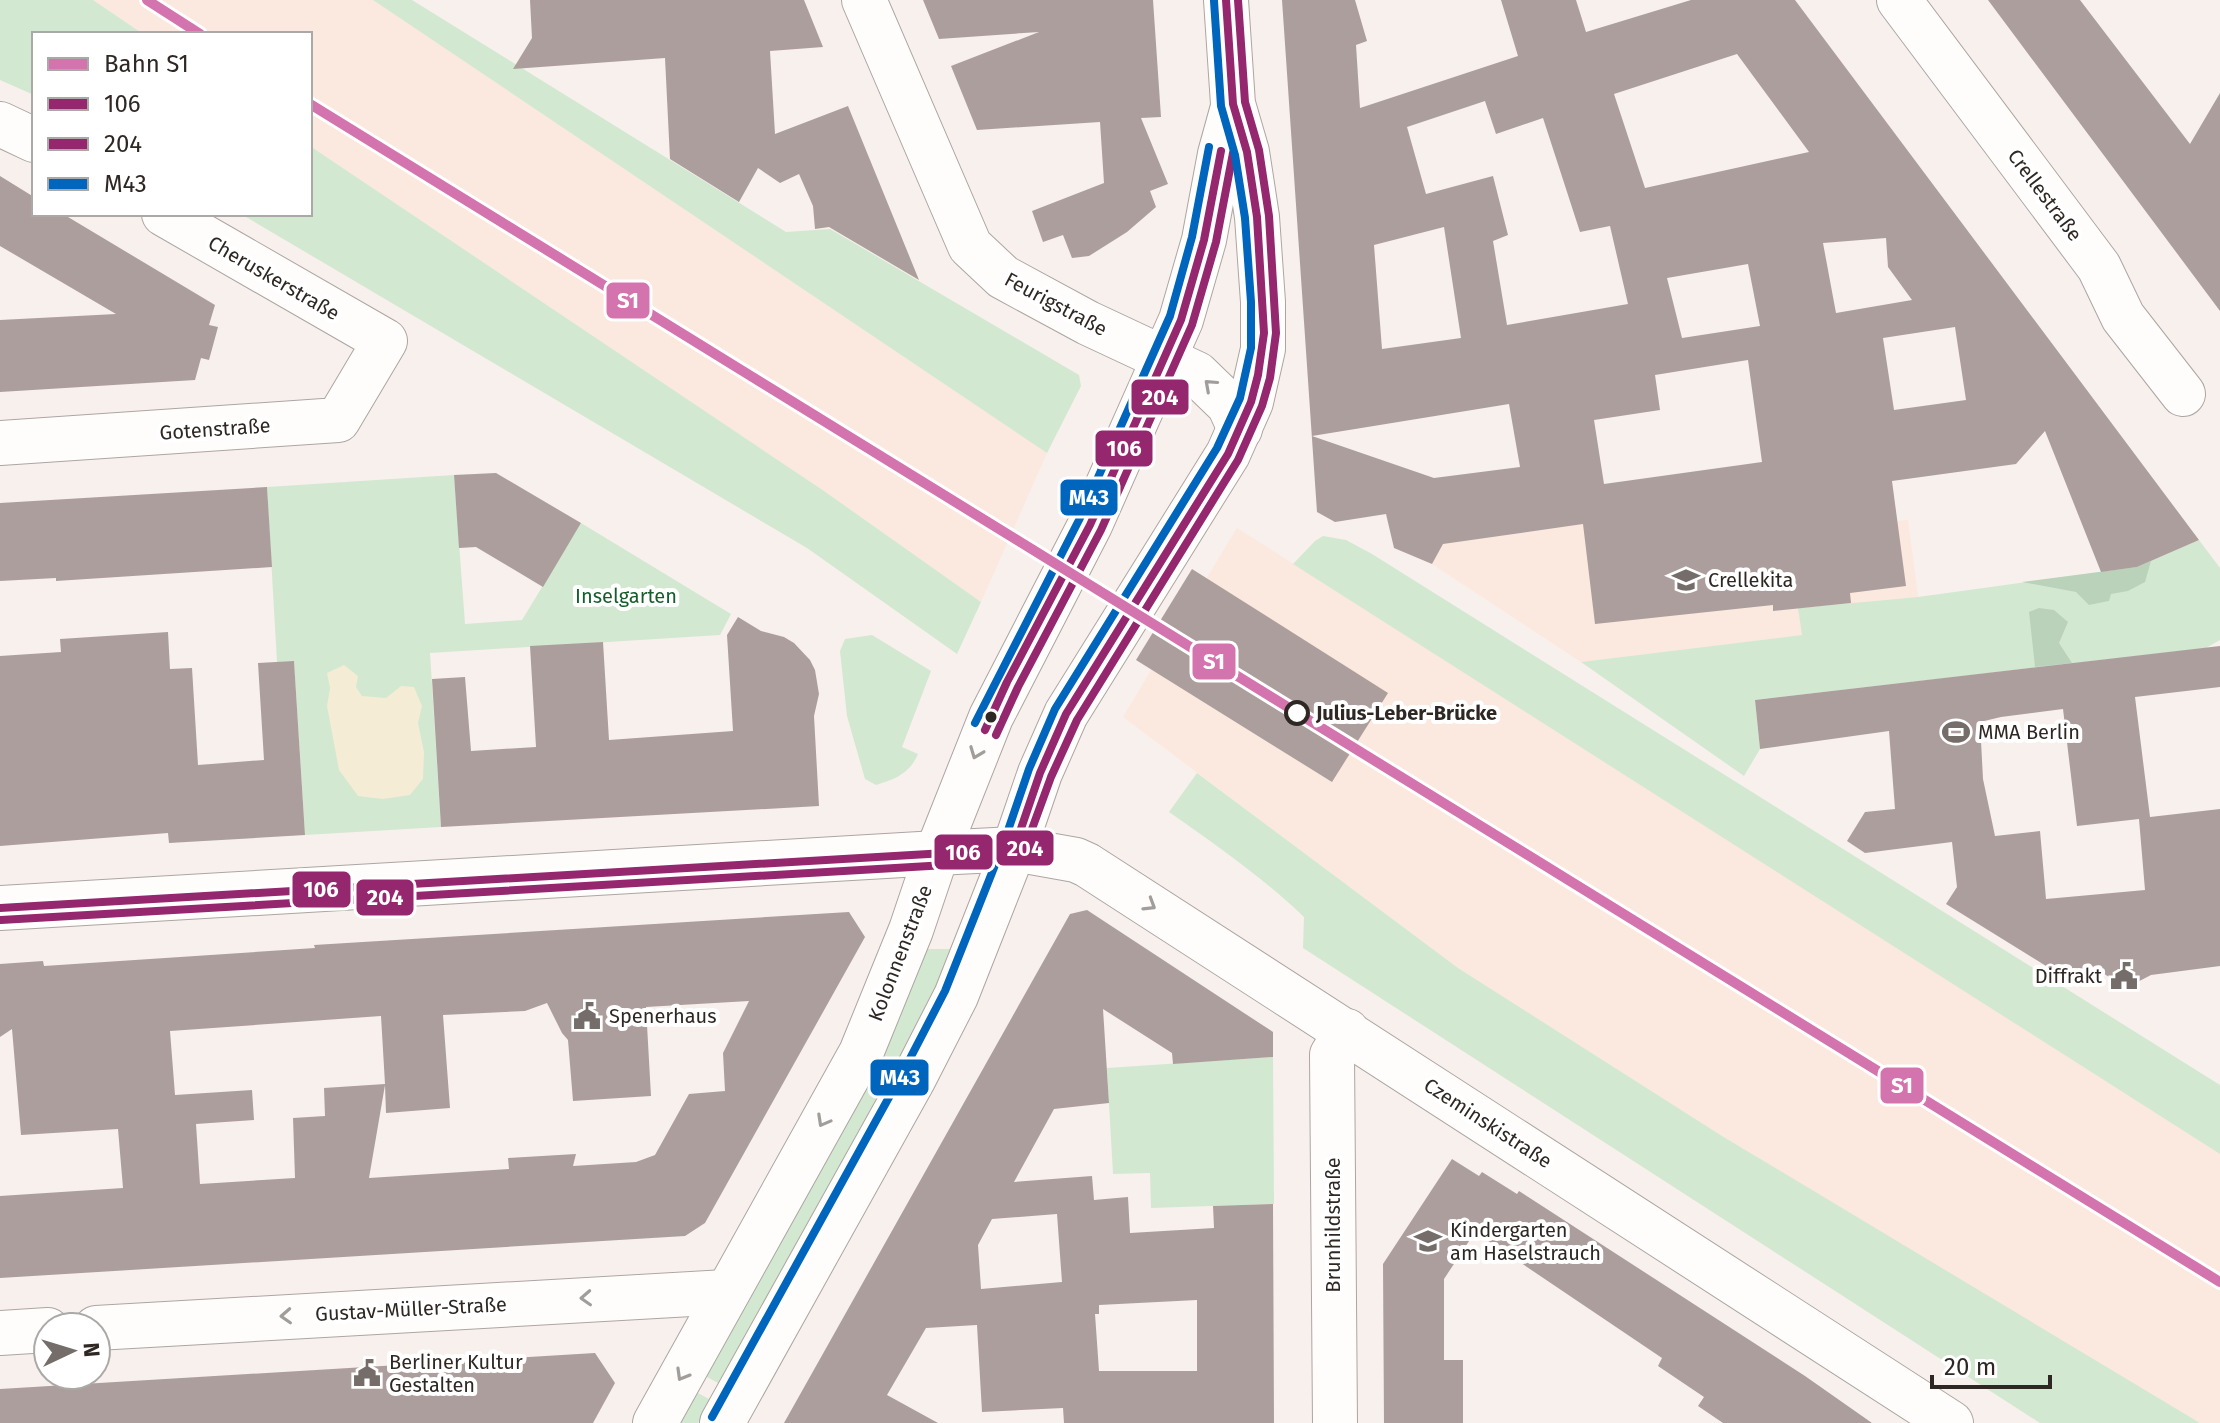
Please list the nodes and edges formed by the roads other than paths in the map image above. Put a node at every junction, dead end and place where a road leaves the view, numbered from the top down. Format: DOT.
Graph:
graph roads {
  1 [pos="864,0"];
  2 [pos="1226,0"];
  3 [pos="1899,0"];
  4 [pos="1233,104"];
  5 [pos="0,124"];
  6 [pos="32,139"];
  7 [pos="167,216"];
  8 [pos="385,341"];
  9 [pos="1164,359"];
  10 [pos="2183,394"];
  11 [pos="1240,429"];
  12 [pos="0,443"];
  13 [pos="1014,849"];
  14 [pos="937,853"];
  15 [pos="0,908"];
  16 [pos="1347,1031"];
  17 [pos="726,1292"];
  18 [pos="112,1327"];
  19 [pos="32,1331"];
  20 [pos="0,1333"];
  21 [pos="655,1423"];
  22 [pos="722,1423"];
  23 [pos="1335,1423"];
  24 [pos="1951,1423"];
  1 -- 9 [label="street, Feurigstraße"];
  2 -- 4 [label="street, Kolonnenstraße"];
  3 -- 10 [label="street, Crellestraße"];
  4 -- 9 [label="street, Kolonnenstraße"];
  4 -- 11 [label="street, Kolonnenstraße"];
  5 -- 6 [label="street"];
  7 -- 8 [label="street, Cheruskerstraße"];
  8 -- 12 [label="street, Gotenstraße"];
  11 -- 9 [label="street, Feurigstraße, one-way"];
  9 -- 14 [label="street, Kolonnenstraße, one-way"];
  11 -- 13 [label="street, Kolonnenstraße"];
  13 -- 14 [label="street, Czeminskistraße"];
  13 -- 16 [label="street, Czeminskistraße, one-way"];
  13 -- 22 [label="street, Kolonnenstraße"];
  14 -- 15 [label="street, Czeminskistraße"];
  14 -- 17 [label="street, Kolonnenstraße, one-way"];
  16 -- 23 [label="street, Brunhildstraße"];
  16 -- 24 [label="street, Czeminskistraße"];
  17 -- 18 [label="street, Gustav-Müller-Straße, one-way"];
  17 -- 21 [label="street, Kolonnenstraße, one-way"];
  19 -- 20 [label="street"];
}
